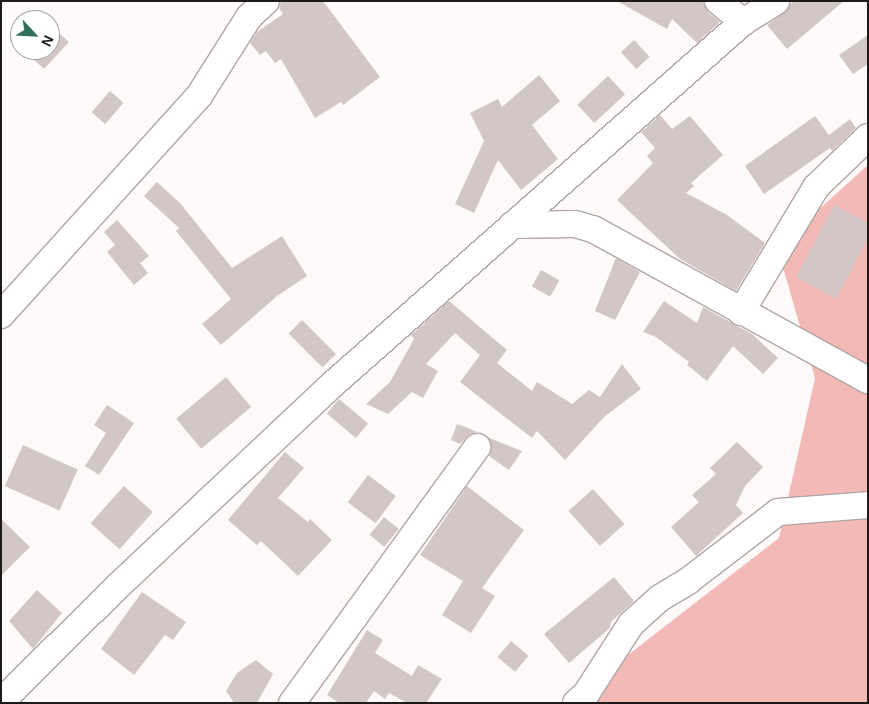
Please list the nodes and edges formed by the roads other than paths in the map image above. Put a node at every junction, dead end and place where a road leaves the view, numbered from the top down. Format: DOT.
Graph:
graph roads {
  1 [pos="718,1"];
  2 [pos="776,1"];
  3 [pos="250,7"];
  4 [pos="743,22"];
  5 [pos="868,136"];
  6 [pos="512,225"];
  7 [pos="740,312"];
  8 [pos="1,315"];
  9 [pos="868,380"];
  10 [pos="477,447"];
  11 [pos="868,505"];
  12 [pos="1,702"];
  13 [pos="292,703"];
  14 [pos="576,703"];
  1 -- 4 [label="street"];
  2 -- 4 [label="street"];
  3 -- 8 [label="street"];
  4 -- 6 [label="street"];
  5 -- 7 [label="street"];
  6 -- 7 [label="street"];
  6 -- 12 [label="street"];
  7 -- 9 [label="street"];
  10 -- 13 [label="street"];
  11 -- 14 [label="street"];
}
